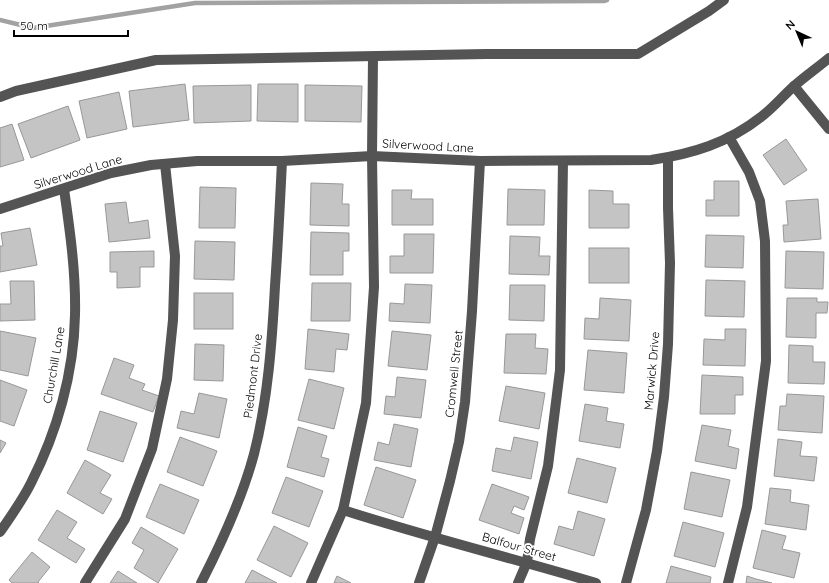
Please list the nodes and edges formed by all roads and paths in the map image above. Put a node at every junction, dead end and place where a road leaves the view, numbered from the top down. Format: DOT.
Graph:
graph roads {
  1 [pos="724,0"];
  2 [pos="373,57"];
  3 [pos="829,58"];
  4 [pos="794,86"];
  5 [pos="0,97"];
  6 [pos="829,129"];
  7 [pos="729,137"];
  8 [pos="372,156"];
  9 [pos="668,158"];
  10 [pos="282,161"];
  11 [pos="563,161"];
  12 [pos="480,162"];
  13 [pos="165,164"];
  14 [pos="64,189"];
  15 [pos="0,209"];
  16 [pos="343,510"];
  17 [pos="0,532"];
  18 [pos="435,537"];
  19 [pos="526,562"];
  20 [pos="85,583"];
  21 [pos="201,583"];
  22 [pos="310,583"];
  23 [pos="419,583"];
  24 [pos="518,583"];
  25 [pos="596,583"];
  26 [pos="626,583"];
  27 [pos="728,583"];
  1 -- 2 [label="street"];
  2 -- 5 [label="street"];
  2 -- 8 [label="street"];
  3 -- 4 [label="street, Silverwood Lane"];
  4 -- 6 [label="street"];
  4 -- 7 [label="street, Silverwood Lane"];
  7 -- 9 [label="street, Silverwood Lane"];
  7 -- 27 [label="street"];
  8 -- 10 [label="street, Silverwood Lane"];
  8 -- 12 [label="street, Silverwood Lane"];
  8 -- 16 [label="street"];
  9 -- 11 [label="street, Silverwood Lane"];
  9 -- 26 [label="street, Marwick Drive"];
  10 -- 13 [label="street, Silverwood Lane"];
  10 -- 21 [label="street, Piedmont Drive"];
  11 -- 12 [label="street, Silverwood Lane"];
  11 -- 19 [label="street"];
  12 -- 18 [label="street, Cromwell Street"];
  13 -- 14 [label="street, Silverwood Lane"];
  13 -- 20 [label="street"];
  14 -- 15 [label="street, Silverwood Lane"];
  14 -- 17 [label="street, Churchill Lane"];
  16 -- 18 [label="street, Balfour Street"];
  16 -- 22 [label="street"];
  18 -- 19 [label="street, Balfour Street"];
  18 -- 23 [label="street, Cromwell Street"];
  19 -- 24 [label="street"];
  19 -- 25 [label="street, Balfour Street"];
}
